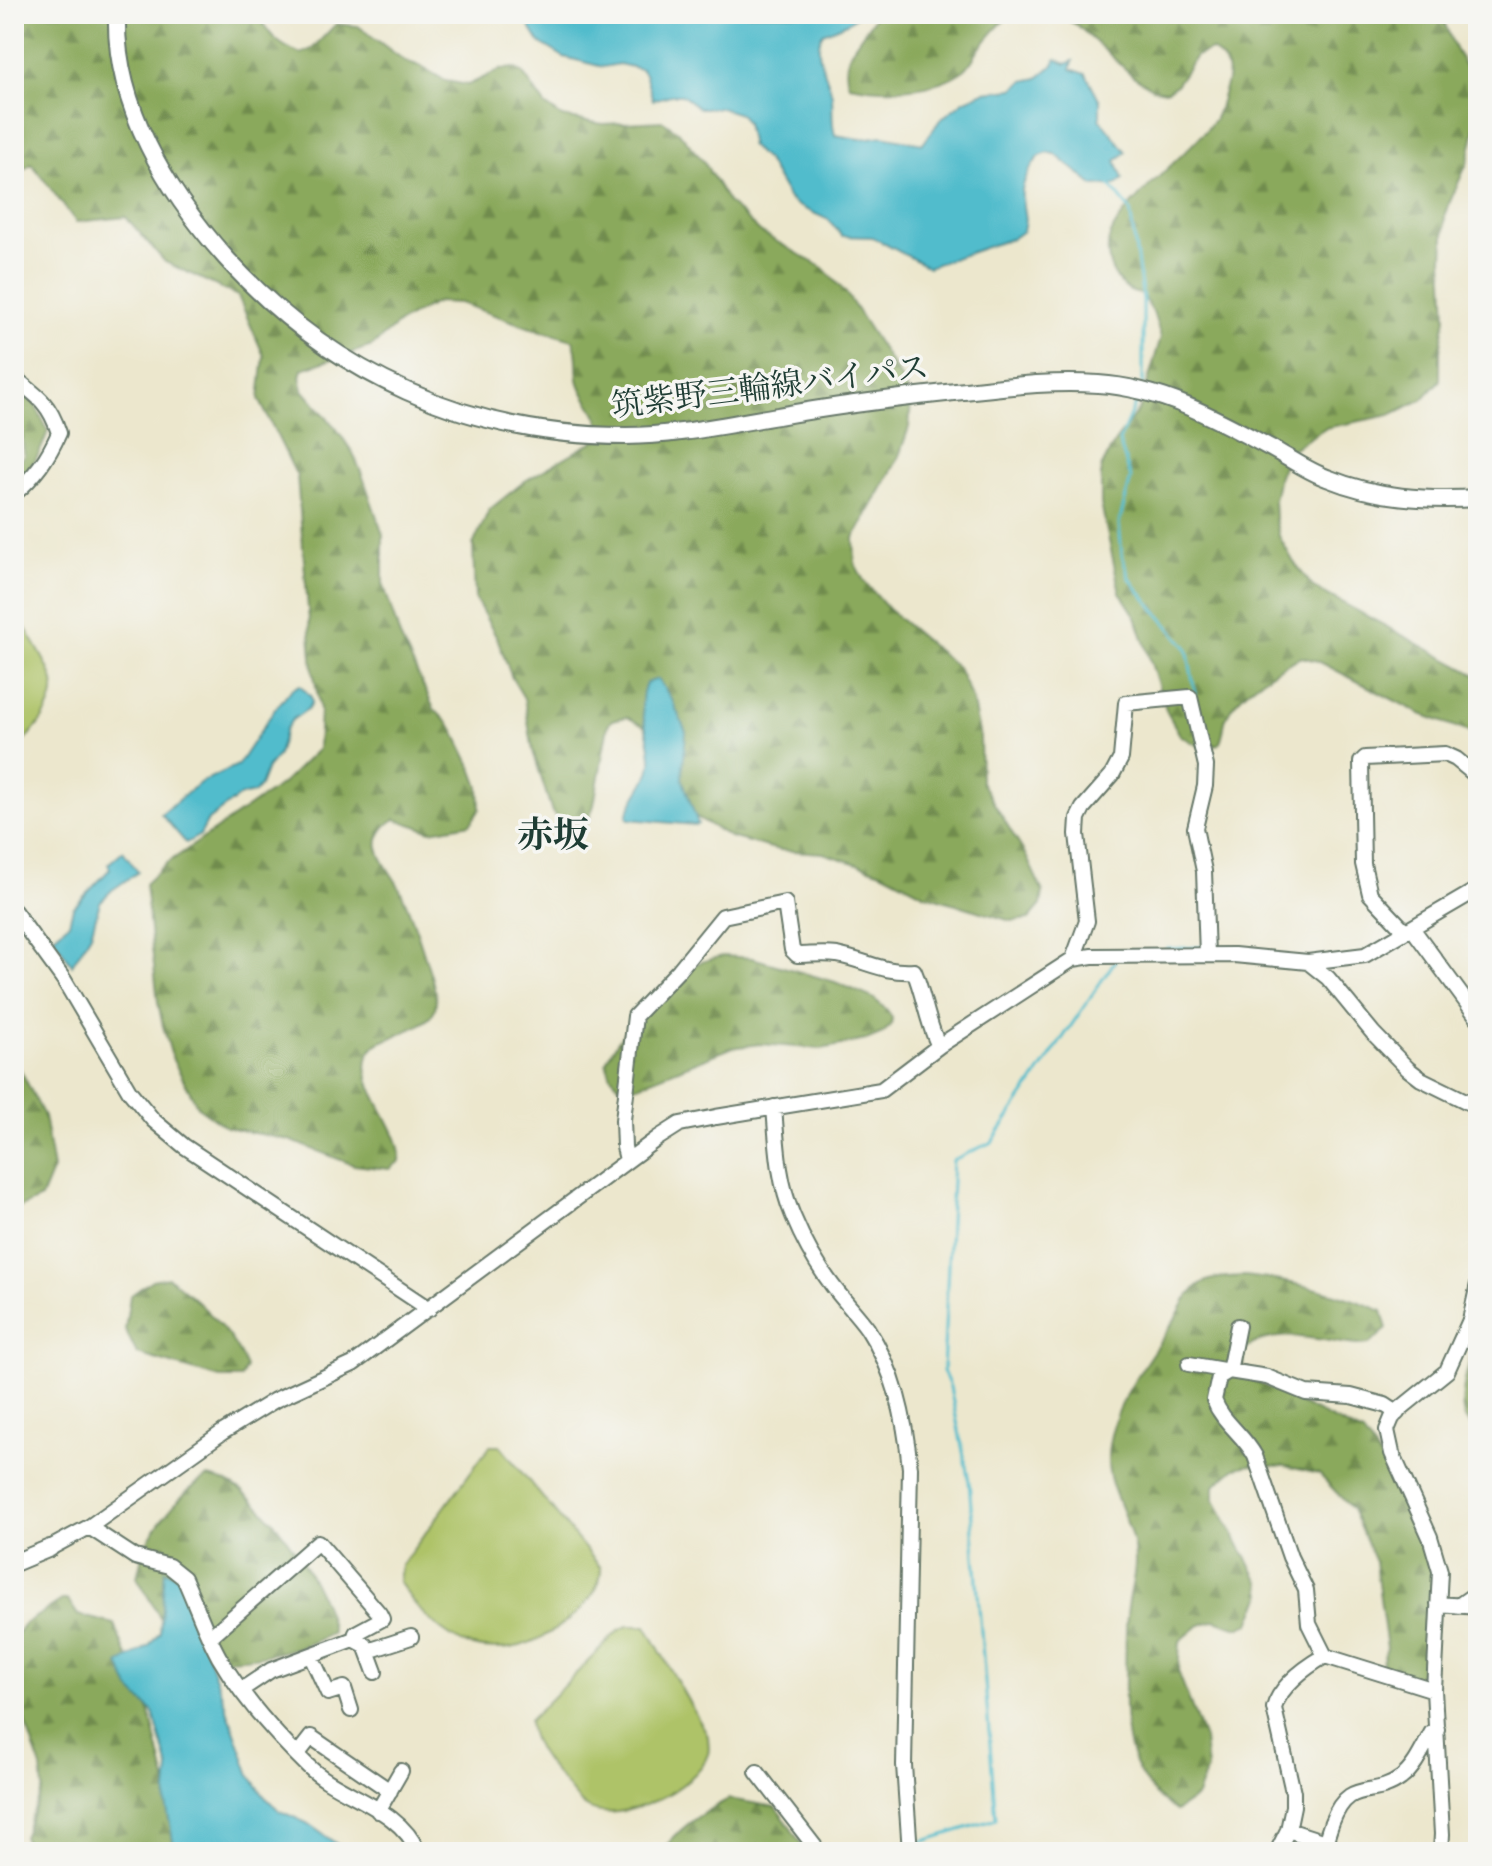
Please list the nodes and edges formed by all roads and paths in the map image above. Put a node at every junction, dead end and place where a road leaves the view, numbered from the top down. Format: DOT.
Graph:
graph roads {
  1 [pos="117,14"];
  2 [pos="14,378"];
  3 [pos="14,494"];
  4 [pos="1478,498"];
  5 [pos="1478,777"];
  6 [pos="1477,890"];
  7 [pos="14,911"];
  8 [pos="1409,929"];
  9 [pos="1207,955"];
  10 [pos="1073,959"];
  11 [pos="1308,962"];
  12 [pos="1478,1018"];
  13 [pos="939,1046"];
  14 [pos="774,1107"];
  15 [pos="1478,1107"];
  16 [pos="627,1160"];
  17 [pos="1478,1284"];
  18 [pos="429,1309"];
  19 [pos="1238,1326"];
  20 [pos="1189,1364"];
  21 [pos="1229,1371"];
  22 [pos="1397,1413"];
  23 [pos="89,1527"];
  24 [pos="50,1548"];
  25 [pos="14,1563"];
  26 [pos="1478,1592"];
  27 [pos="1438,1604"];
  28 [pos="1458,1606"];
  29 [pos="1478,1607"];
  30 [pos="210,1637"];
  31 [pos="411,1637"];
  32 [pos="354,1639"];
  33 [pos="368,1651"];
  34 [pos="311,1656"];
  35 [pos="1325,1656"];
  36 [pos="375,1672"];
  37 [pos="241,1690"];
  38 [pos="1434,1690"];
  39 [pos="351,1710"];
  40 [pos="1437,1729"];
  41 [pos="297,1755"];
  42 [pos="401,1771"];
  43 [pos="757,1772"];
  44 [pos="390,1791"];
  45 [pos="378,1811"];
  46 [pos="1288,1830"];
  47 [pos="1326,1847"];
  48 [pos="418,1852"];
  49 [pos="819,1852"];
  50 [pos="894,1852"];
  51 [pos="910,1852"];
  52 [pos="1277,1852"];
  53 [pos="1441,1852"];
  1 -- 4 [label="main road, 筑紫野三輪線バイパス"];
  2 -- 3 [label="street"];
  5 -- 8 [label="street"];
  6 -- 8 [label="street"];
  7 -- 18 [label="street"];
  8 -- 11 [label="street"];
  8 -- 12 [label="street"];
  9 -- 10 [label="street"];
  9 -- 10 [label="street"];
  9 -- 11 [label="street"];
  10 -- 13 [label="street"];
  11 -- 15 [label="street"];
  13 -- 14 [label="street"];
  13 -- 16 [label="street"];
  14 -- 16 [label="street"];
  14 -- 51 [label="street"];
  16 -- 18 [label="street"];
  17 -- 22 [label="street"];
  18 -- 23 [label="street"];
  19 -- 21 [label="street"];
  20 -- 21 [label="street"];
  21 -- 22 [label="street"];
  21 -- 35 [label="street"];
  22 -- 27 [label="street"];
  23 -- 24 [label="street"];
  23 -- 30 [label="street"];
  24 -- 25 [label="main road"];
  26 -- 28 [label="street"];
  27 -- 28 [label="street"];
  27 -- 38 [label="street"];
  28 -- 29 [label="street"];
  30 -- 32 [label="street"];
  30 -- 37 [label="street"];
  31 -- 33 [label="street"];
  32 -- 33 [label="street"];
  32 -- 34 [label="street"];
  33 -- 36 [label="street"];
  34 -- 37 [label="street"];
  34 -- 39 [label="street"];
  35 -- 38 [label="street"];
  35 -- 46 [label="street"];
  37 -- 41 [label="street"];
  38 -- 40 [label="street"];
  40 -- 47 [label="street"];
  40 -- 53 [label="street"];
  41 -- 44 [label="street"];
  41 -- 45 [label="street"];
  42 -- 44 [label="street"];
  43 -- 49 [label="street"];
  44 -- 45 [label="street"];
  45 -- 48 [label="street"];
  46 -- 47 [label="street"];
  46 -- 52 [label="street"];
  50 -- 51 [label="street"];
}
